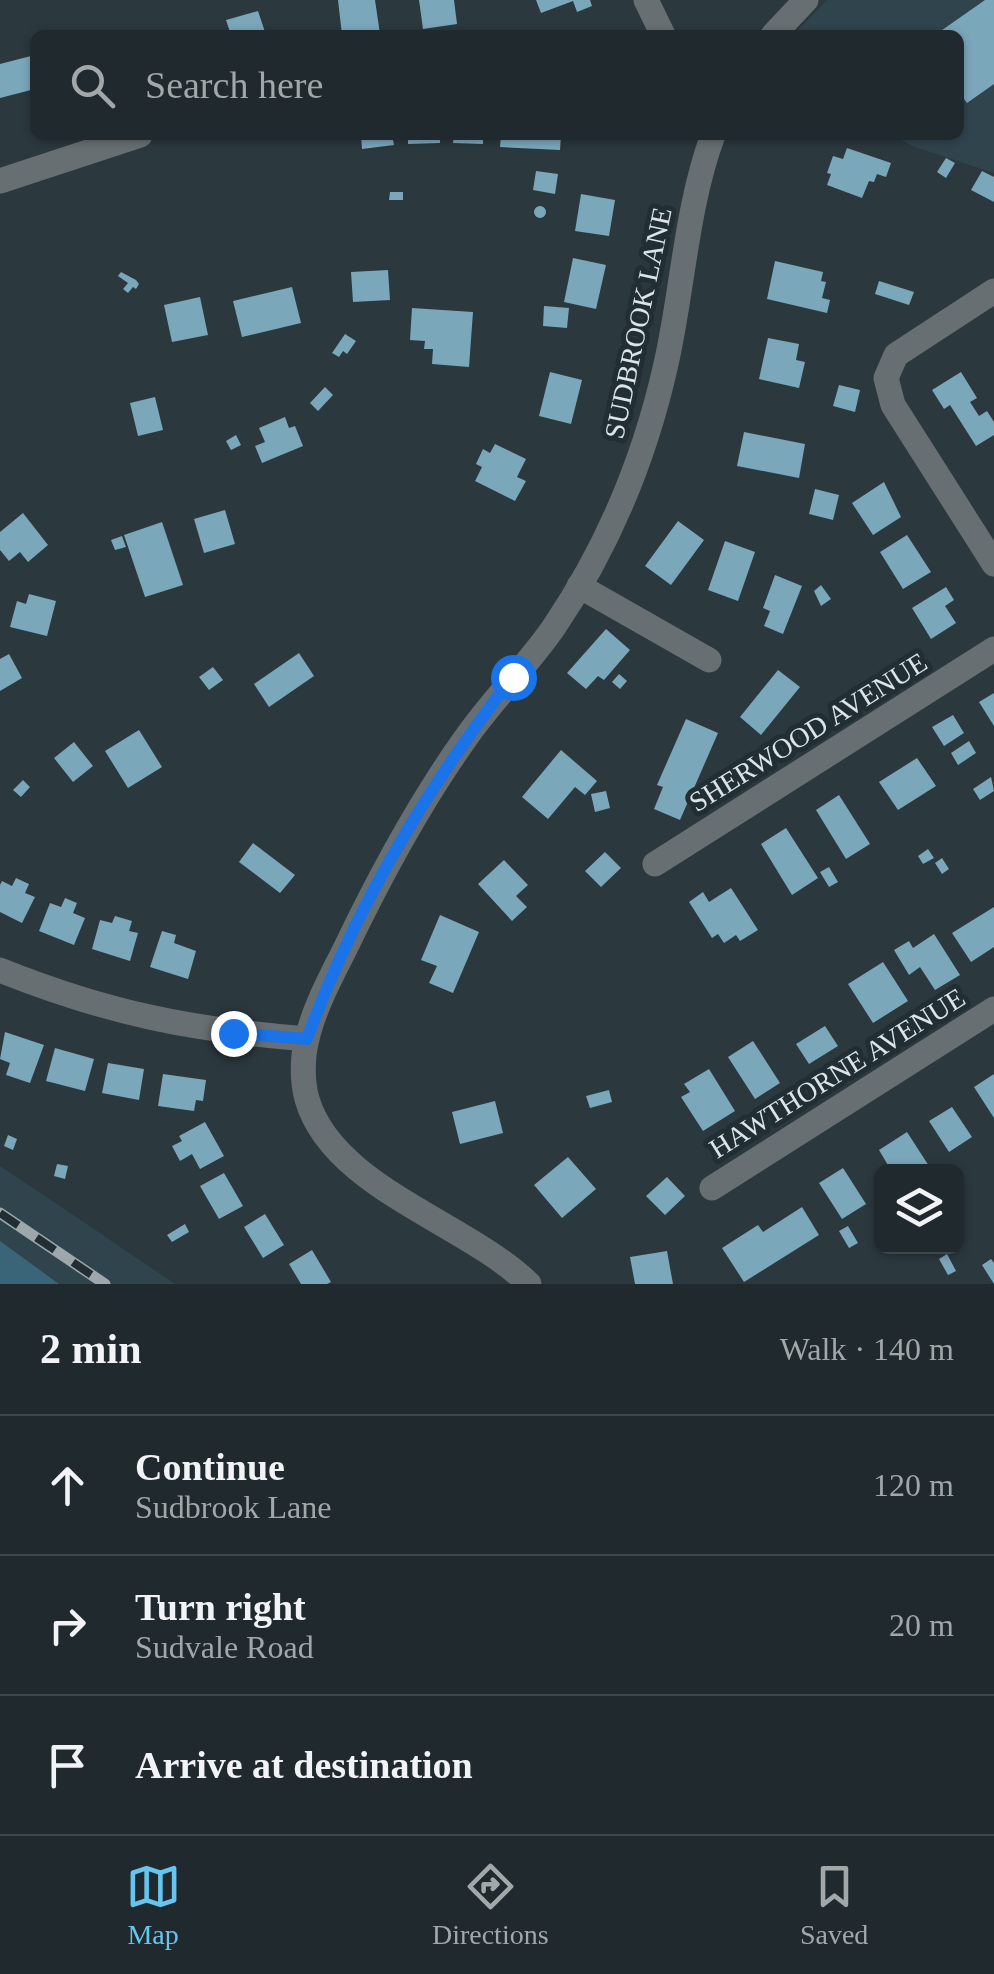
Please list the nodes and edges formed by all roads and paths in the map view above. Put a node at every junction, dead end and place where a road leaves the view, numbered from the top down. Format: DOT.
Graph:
graph roads {
  1 [pos="646,0"];
  2 [pos="806,0"];
  3 [pos="661,30"];
  4 [pos="778,30"];
  5 [pos="125,140"];
  6 [pos="711,140"];
  7 [pos="0,182"];
  8 [pos="994,290"];
  9 [pos="994,564"];
  10 [pos="579,586"];
  11 [pos="994,650"];
  12 [pos="710,660"];
  13 [pos="655,864"];
  14 [pos="0,970"];
  15 [pos="994,1008"];
  16 [pos="307,1039"];
  17 [pos="712,1188"];
  18 [pos="529,1284"];
  1 -- 3 [label="street"];
  2 -- 4 [label="street"];
  5 -- 7 [label="street"];
  6 -- 10 [label="street, SUDBROOK LANE"];
  8 -- 9 [label="street"];
  10 -- 12 [label="street"];
  10 -- 16 [label="street, SUDBROOK LANE"];
  11 -- 13 [label="street, SHERWOOD AVENUE"];
  14 -- 16 [label="street"];
  15 -- 17 [label="street, HAWTHORNE AVENUE"];
  16 -- 18 [label="street, SUDBROOK LANE"];
}
